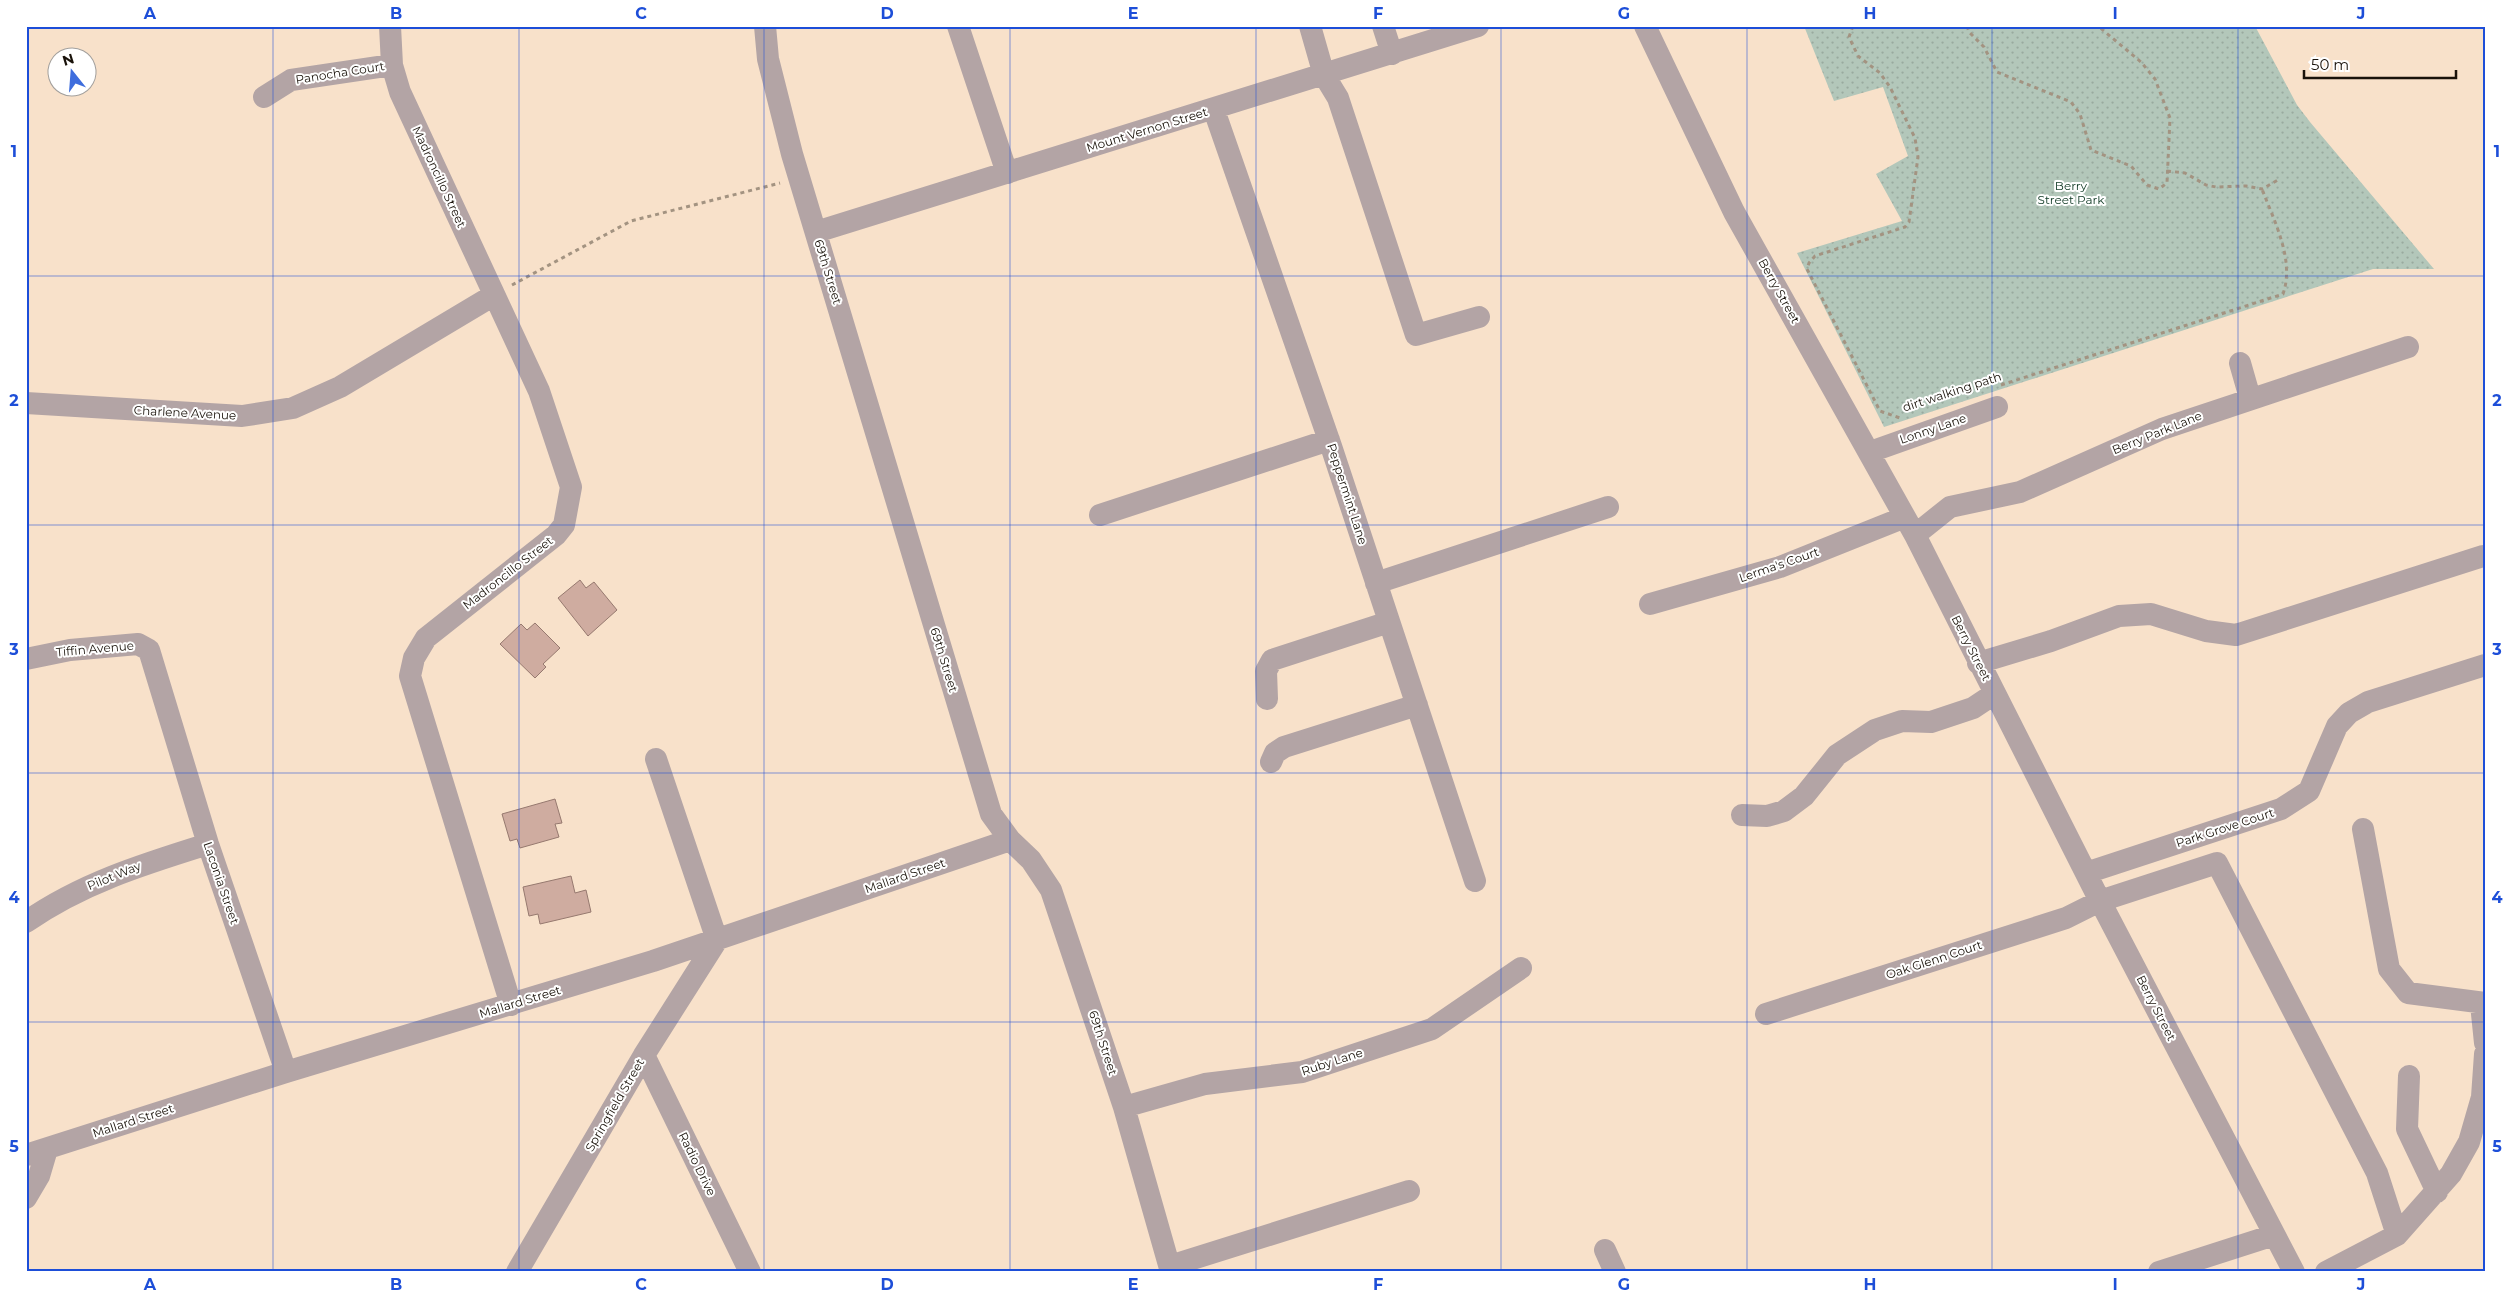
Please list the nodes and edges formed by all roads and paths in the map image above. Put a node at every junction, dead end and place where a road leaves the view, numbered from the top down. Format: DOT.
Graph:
graph roads {
  1 [pos="390,26"];
  2 [pos="766,26"];
  3 [pos="958,26"];
  4 [pos="1310,26"];
  5 [pos="1384,26"];
  6 [pos="1478,26"];
  7 [pos="1645,26"];
  8 [pos="1853,26"];
  9 [pos="1967,26"];
  10 [pos="2098,26"];
  11 [pos="1392,54"];
  12 [pos="392,65"];
  13 [pos="1324,75"];
  14 [pos="264,97"];
  15 [pos="1214,110"];
  16 [pos="2168,171"];
  17 [pos="1007,174"];
  18 [pos="800,178"];
  19 [pos="2278,180"];
  20 [pos="2262,189"];
  21 [pos="816,232"];
  22 [pos="494,295"];
  23 [pos="1479,317"];
  24 [pos="2408,347"];
  25 [pos="2240,363"];
  26 [pos="1995,397"];
  27 [pos="2250,398"];
  28 [pos="26,403"];
  29 [pos="1909,415"];
  30 [pos="1329,440"];
  31 [pos="1870,452"];
  32 [pos="1608,507"];
  33 [pos="1100,515"];
  34 [pos="1910,526"];
  35 [pos="2483,556"];
  36 [pos="1376,583"];
  37 [pos="1650,604"];
  38 [pos="1389,622"];
  39 [pos="26,659"];
  40 [pos="1978,664"];
  41 [pos="2485,665"];
  42 [pos="162,693"];
  43 [pos="1994,694"];
  44 [pos="1267,699"];
  45 [pos="1417,705"];
  46 [pos="656,759"];
  47 [pos="1271,762"];
  48 [pos="1742,815"];
  49 [pos="2363,829"];
  50 [pos="1010,840"];
  51 [pos="208,844"];
  52 [pos="2086,873"];
  53 [pos="1475,881"];
  54 [pos="2100,901"];
  55 [pos="26,922"];
  56 [pos="717,940"];
  57 [pos="1521,968"];
  58 [pos="2483,1003"];
  59 [pos="511,1005"];
  60 [pos="1766,1014"];
  61 [pos="2485,1043"];
  62 [pos="2485,1054"];
  63 [pos="644,1055"];
  64 [pos="286,1072"];
  65 [pos="2410,1076"];
  66 [pos="1124,1106"];
  67 [pos="36,1152"];
  68 [pos="1409,1191"];
  69 [pos="2437,1192"];
  70 [pos="26,1198"];
  71 [pos="2274,1235"];
  72 [pos="2397,1235"];
  73 [pos="1605,1250"];
  74 [pos="1170,1269"];
  75 [pos="517,1272"];
  76 [pos="750,1272"];
  77 [pos="1615,1272"];
  78 [pos="2160,1272"];
  79 [pos="2294,1272"];
  80 [pos="2326,1272"];
  1 -- 12 [label="street, Madroncillo Street"];
  2 -- 18 [label="street, 69th Street"];
  3 -- 17 [label="street"];
  4 -- 13 [label="street"];
  5 -- 11 [label="street"];
  6 -- 11 [label="street, Mount Vernon Street"];
  7 -- 31 [label="street, Berry Street"];
  8 -- 29 [label="path, dirt walking path"];
  9 -- 16 [label="path"];
  10 -- 16 [label="path"];
  11 -- 13 [label="street, Mount Vernon Street"];
  12 -- 14 [label="street, Panocha Court"];
  12 -- 22 [label="street, Madroncillo Street"];
  13 -- 15 [label="street, Mount Vernon Street"];
  13 -- 23 [label="street"];
  15 -- 17 [label="street, Mount Vernon Street"];
  15 -- 30 [label="street, Peppermint Lane"];
  16 -- 20 [label="path"];
  17 -- 21 [label="street, Mount Vernon Street"];
  18 -- 21 [label="street, 69th Street"];
  18 -- 22 [label="path"];
  19 -- 20 [label="path"];
  20 -- 26 [label="path, dirt walking path"];
  21 -- 50 [label="street, 69th Street"];
  22 -- 28 [label="street, Charlene Avenue"];
  22 -- 59 [label="street, Madroncillo Street"];
  24 -- 27 [label="street, Berry Park Lane"];
  25 -- 27 [label="street"];
  26 -- 31 [label="street, Lonny Lane"];
  27 -- 34 [label="street, Berry Park Lane"];
  30 -- 33 [label="street"];
  30 -- 36 [label="street, Peppermint Lane"];
  31 -- 34 [label="street, Berry Street"];
  32 -- 36 [label="street"];
  34 -- 37 [label="street, Lerma's Court"];
  34 -- 40 [label="street, Berry Street"];
  35 -- 40 [label="street"];
  36 -- 38 [label="street, Peppermint Lane"];
  38 -- 44 [label="street"];
  38 -- 45 [label="street, Peppermint Lane"];
  39 -- 42 [label="street, Tiffin Avenue"];
  40 -- 43 [label="street, Berry Street"];
  41 -- 52 [label="street, Park Grove Court"];
  42 -- 51 [label="street, Laconia Street"];
  43 -- 48 [label="street"];
  43 -- 52 [label="street, Berry Street"];
  45 -- 47 [label="street"];
  45 -- 53 [label="street, Peppermint Lane"];
  46 -- 56 [label="street"];
  49 -- 58 [label="street"];
  50 -- 56 [label="street, Mallard Street"];
  50 -- 66 [label="street, 69th Street"];
  51 -- 55 [label="street, Pilot Way"];
  51 -- 64 [label="street, Laconia Street"];
  52 -- 54 [label="street, Berry Street"];
  54 -- 60 [label="street, Oak Glenn Court"];
  54 -- 71 [label="street, Berry Street"];
  54 -- 72 [label="street, Oak Glenn Court"];
  56 -- 59 [label="street, Mallard Street"];
  56 -- 63 [label="street, Springfield Street"];
  57 -- 66 [label="street, Ruby Lane"];
  58 -- 61 [label="street"];
  59 -- 64 [label="street, Mallard Street"];
  62 -- 69 [label="street"];
  63 -- 75 [label="street, Springfield Street"];
  63 -- 76 [label="street, Radio Drive"];
  64 -- 67 [label="street, Mallard Street"];
  65 -- 69 [label="street"];
  66 -- 74 [label="street, 69th Street"];
  67 -- 70 [label="street"];
  68 -- 74 [label="street"];
  69 -- 72 [label="street"];
  71 -- 78 [label="street"];
  71 -- 79 [label="street, Berry Street"];
  72 -- 80 [label="street"];
  73 -- 77 [label="street"];
}
